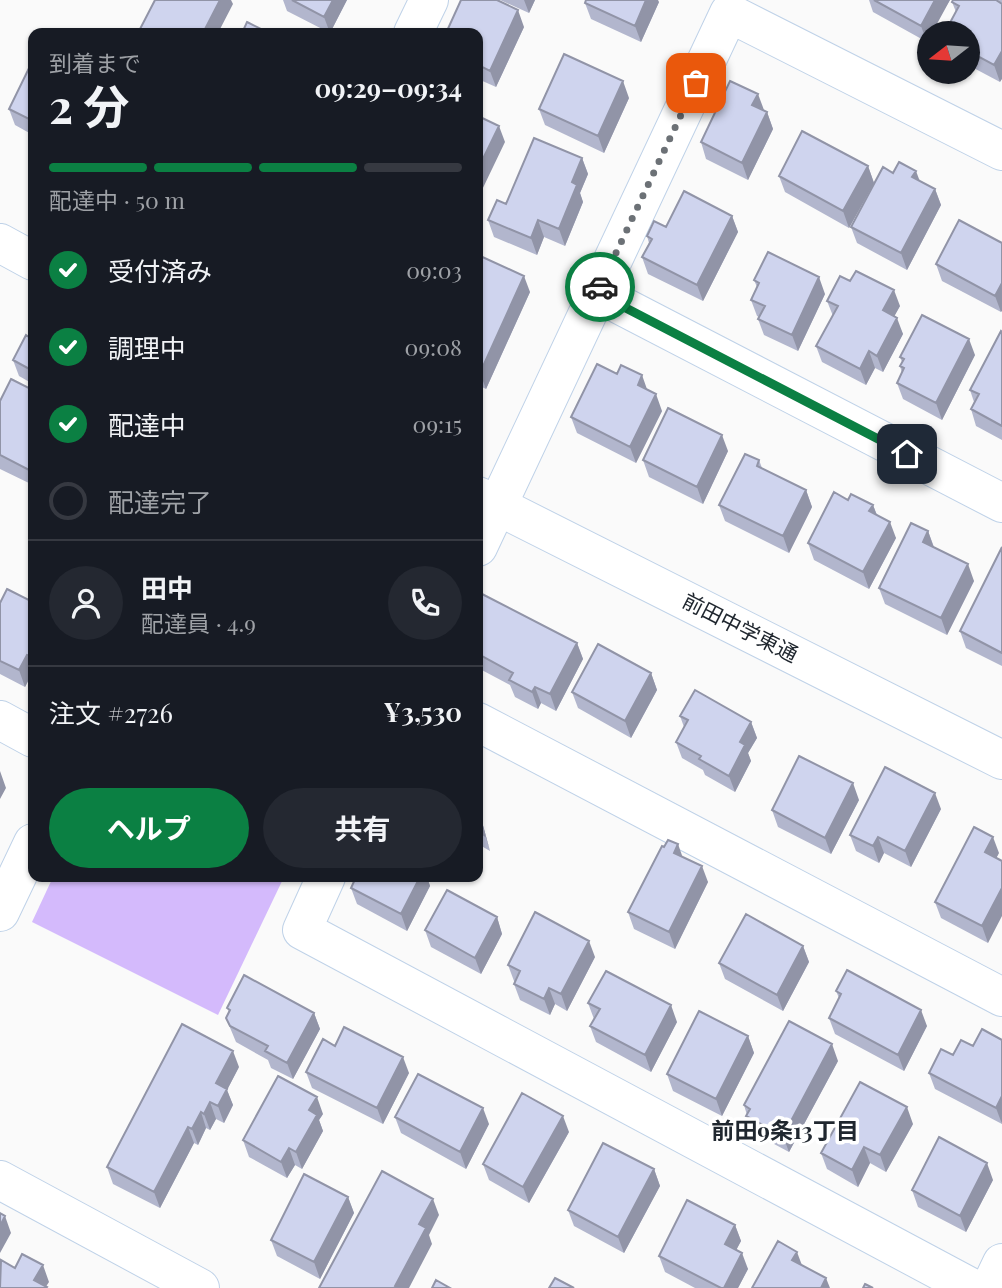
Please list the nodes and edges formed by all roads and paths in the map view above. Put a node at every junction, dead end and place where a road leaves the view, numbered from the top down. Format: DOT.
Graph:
graph roads {
  1 [pos="429,0"];
  2 [pos="415,28"];
  3 [pos="1002,151"];
  4 [pos="0,243"];
  5 [pos="28,258"];
  6 [pos="597,293"];
  7 [pos="487,501"];
  8 [pos="1002,503"];
  9 [pos="483,521"];
  10 [pos="0,720"];
  11 [pos="483,725"];
  12 [pos="28,735"];
  13 [pos="1002,760"];
  14 [pos="28,853"];
  15 [pos="324,882"];
  16 [pos="0,912"];
  17 [pos="1002,997"];
  18 [pos="0,1180"];
  19 [pos="1002,1263"];
  20 [pos="200,1288"];
  21 [pos="972,1288"];
  22 [pos="990,1288"];
  1 -- 2 [label="street"];
  3 -- 6 [label="street"];
  4 -- 5 [label="street"];
  6 -- 7 [label="street"];
  6 -- 8 [label="street"];
  7 -- 9 [label="street"];
  7 -- 13 [label="street, 前田中学東通"];
  10 -- 12 [label="street"];
  11 -- 17 [label="street"];
  14 -- 16 [label="street"];
  15 -- 21 [label="street"];
  18 -- 20 [label="street"];
  19 -- 22 [label="street"];
}
